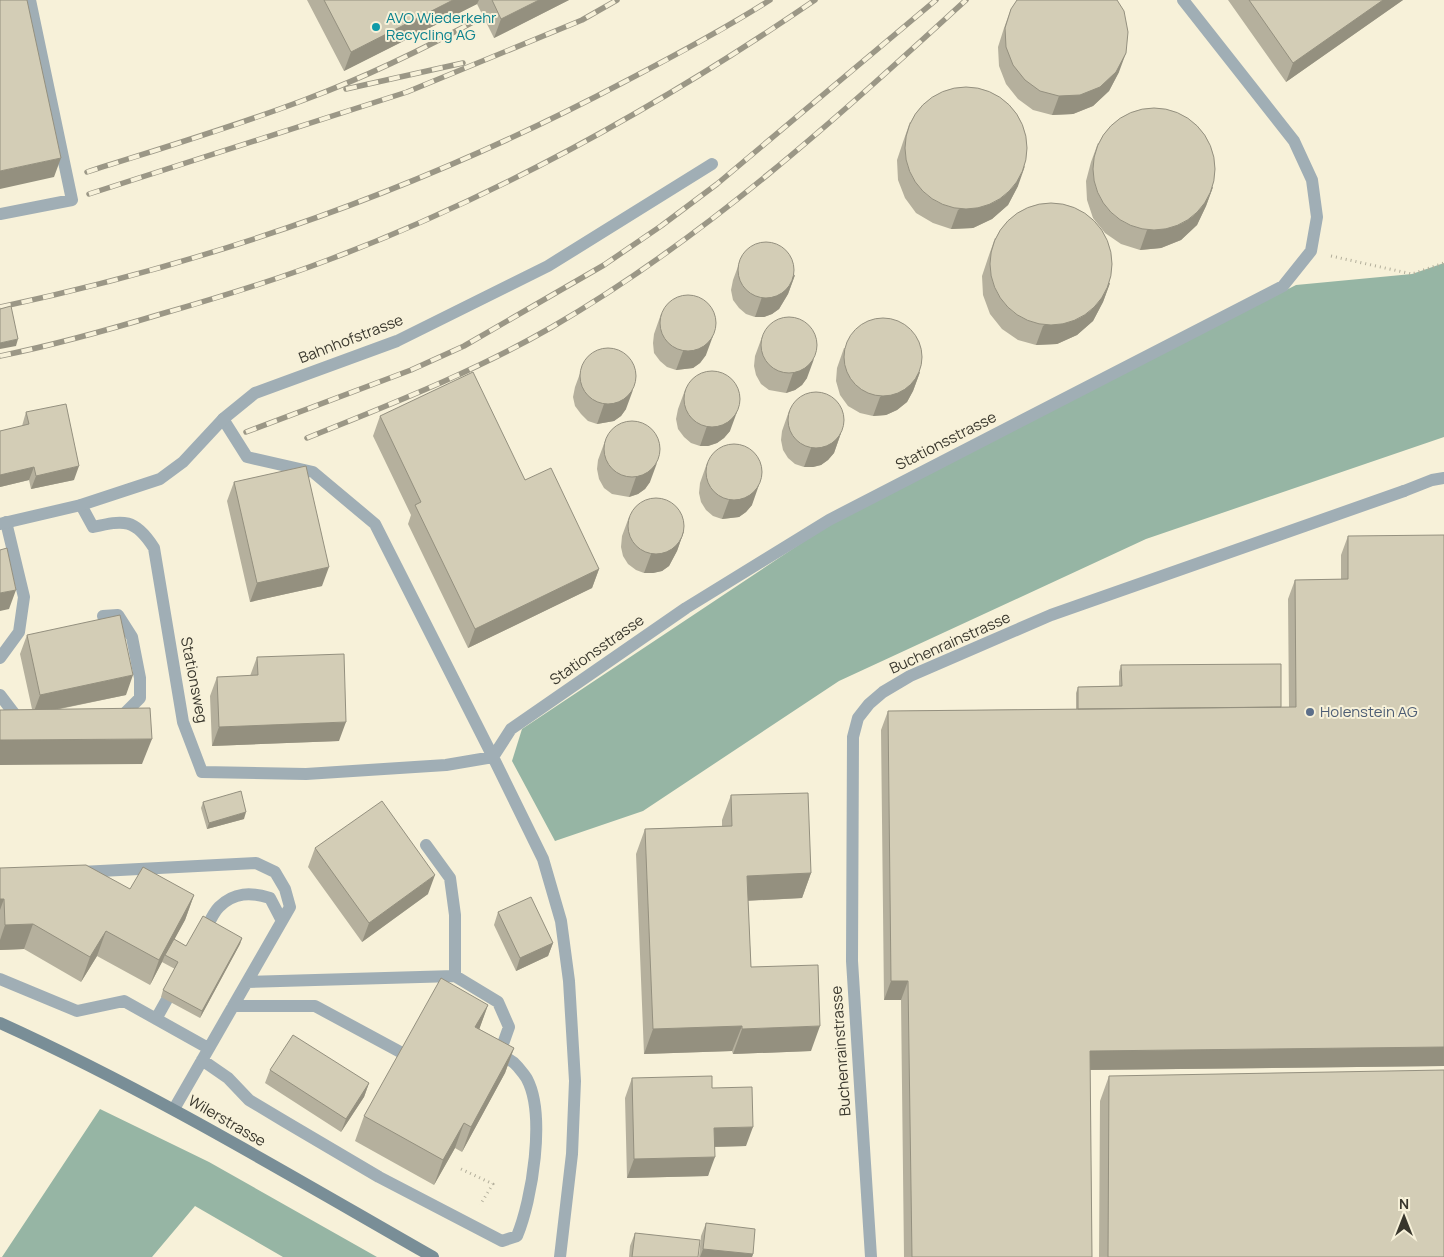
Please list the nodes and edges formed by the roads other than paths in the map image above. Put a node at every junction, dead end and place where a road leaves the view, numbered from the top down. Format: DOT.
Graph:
graph roads {
  1 [pos="30,0"];
  2 [pos="1183,0"];
  3 [pos="712,164"];
  4 [pos="0,214"];
  5 [pos="223,420"];
  6 [pos="1444,478"];
  7 [pos="80,505"];
  8 [pos="3,523"];
  9 [pos="103,616"];
  10 [pos="0,658"];
  11 [pos="0,695"];
  12 [pos="112,719"];
  13 [pos="38,720"];
  14 [pos="493,757"];
  15 [pos="426,844"];
  16 [pos="69,873"];
  17 [pos="282,921"];
  18 [pos="199,942"];
  19 [pos="180,976"];
  20 [pos="455,976"];
  21 [pos="0,979"];
  22 [pos="247,982"];
  23 [pos="233,1006"];
  24 [pos="156,1020"];
  25 [pos="0,1023"];
  26 [pos="208,1048"];
  27 [pos="404,1054"];
  28 [pos="499,1055"];
  29 [pos="486,1058"];
  30 [pos="202,1060"];
  31 [pos="174,1109"];
  32 [pos="433,1257"];
  33 [pos="560,1257"];
  34 [pos="871,1257"];
  1 -- 4 [label="street"];
  2 -- 14 [label="street, Stationsstrasse"];
  3 -- 5 [label="street, Bahnhofstrasse"];
  5 -- 7 [label="street, Bahnhofstrasse"];
  5 -- 14 [label="street"];
  6 -- 34 [label="street, Buchenrainstrasse"];
  7 -- 8 [label="street, Bahnhofstrasse"];
  7 -- 14 [label="street, Stationsweg"];
  8 -- 10 [label="street"];
  9 -- 12 [label="street"];
  11 -- 13 [label="street"];
  14 -- 33 [label="street"];
  15 -- 20 [label="street"];
  16 -- 17 [label="street"];
  17 -- 18 [label="street"];
  17 -- 22 [label="street"];
  19 -- 24 [label="street"];
  20 -- 22 [label="street"];
  20 -- 28 [label="street"];
  21 -- 24 [label="street"];
  22 -- 23 [label="street"];
  23 -- 26 [label="street"];
  23 -- 27 [label="street"];
  24 -- 26 [label="street"];
  25 -- 31 [label="main road, Wilerstrasse"];
  26 -- 30 [label="street"];
  28 -- 29 [label="street"];
  28 -- 30 [label="street"];
  30 -- 31 [label="street"];
  31 -- 32 [label="main road, Wilerstrasse"];
}
